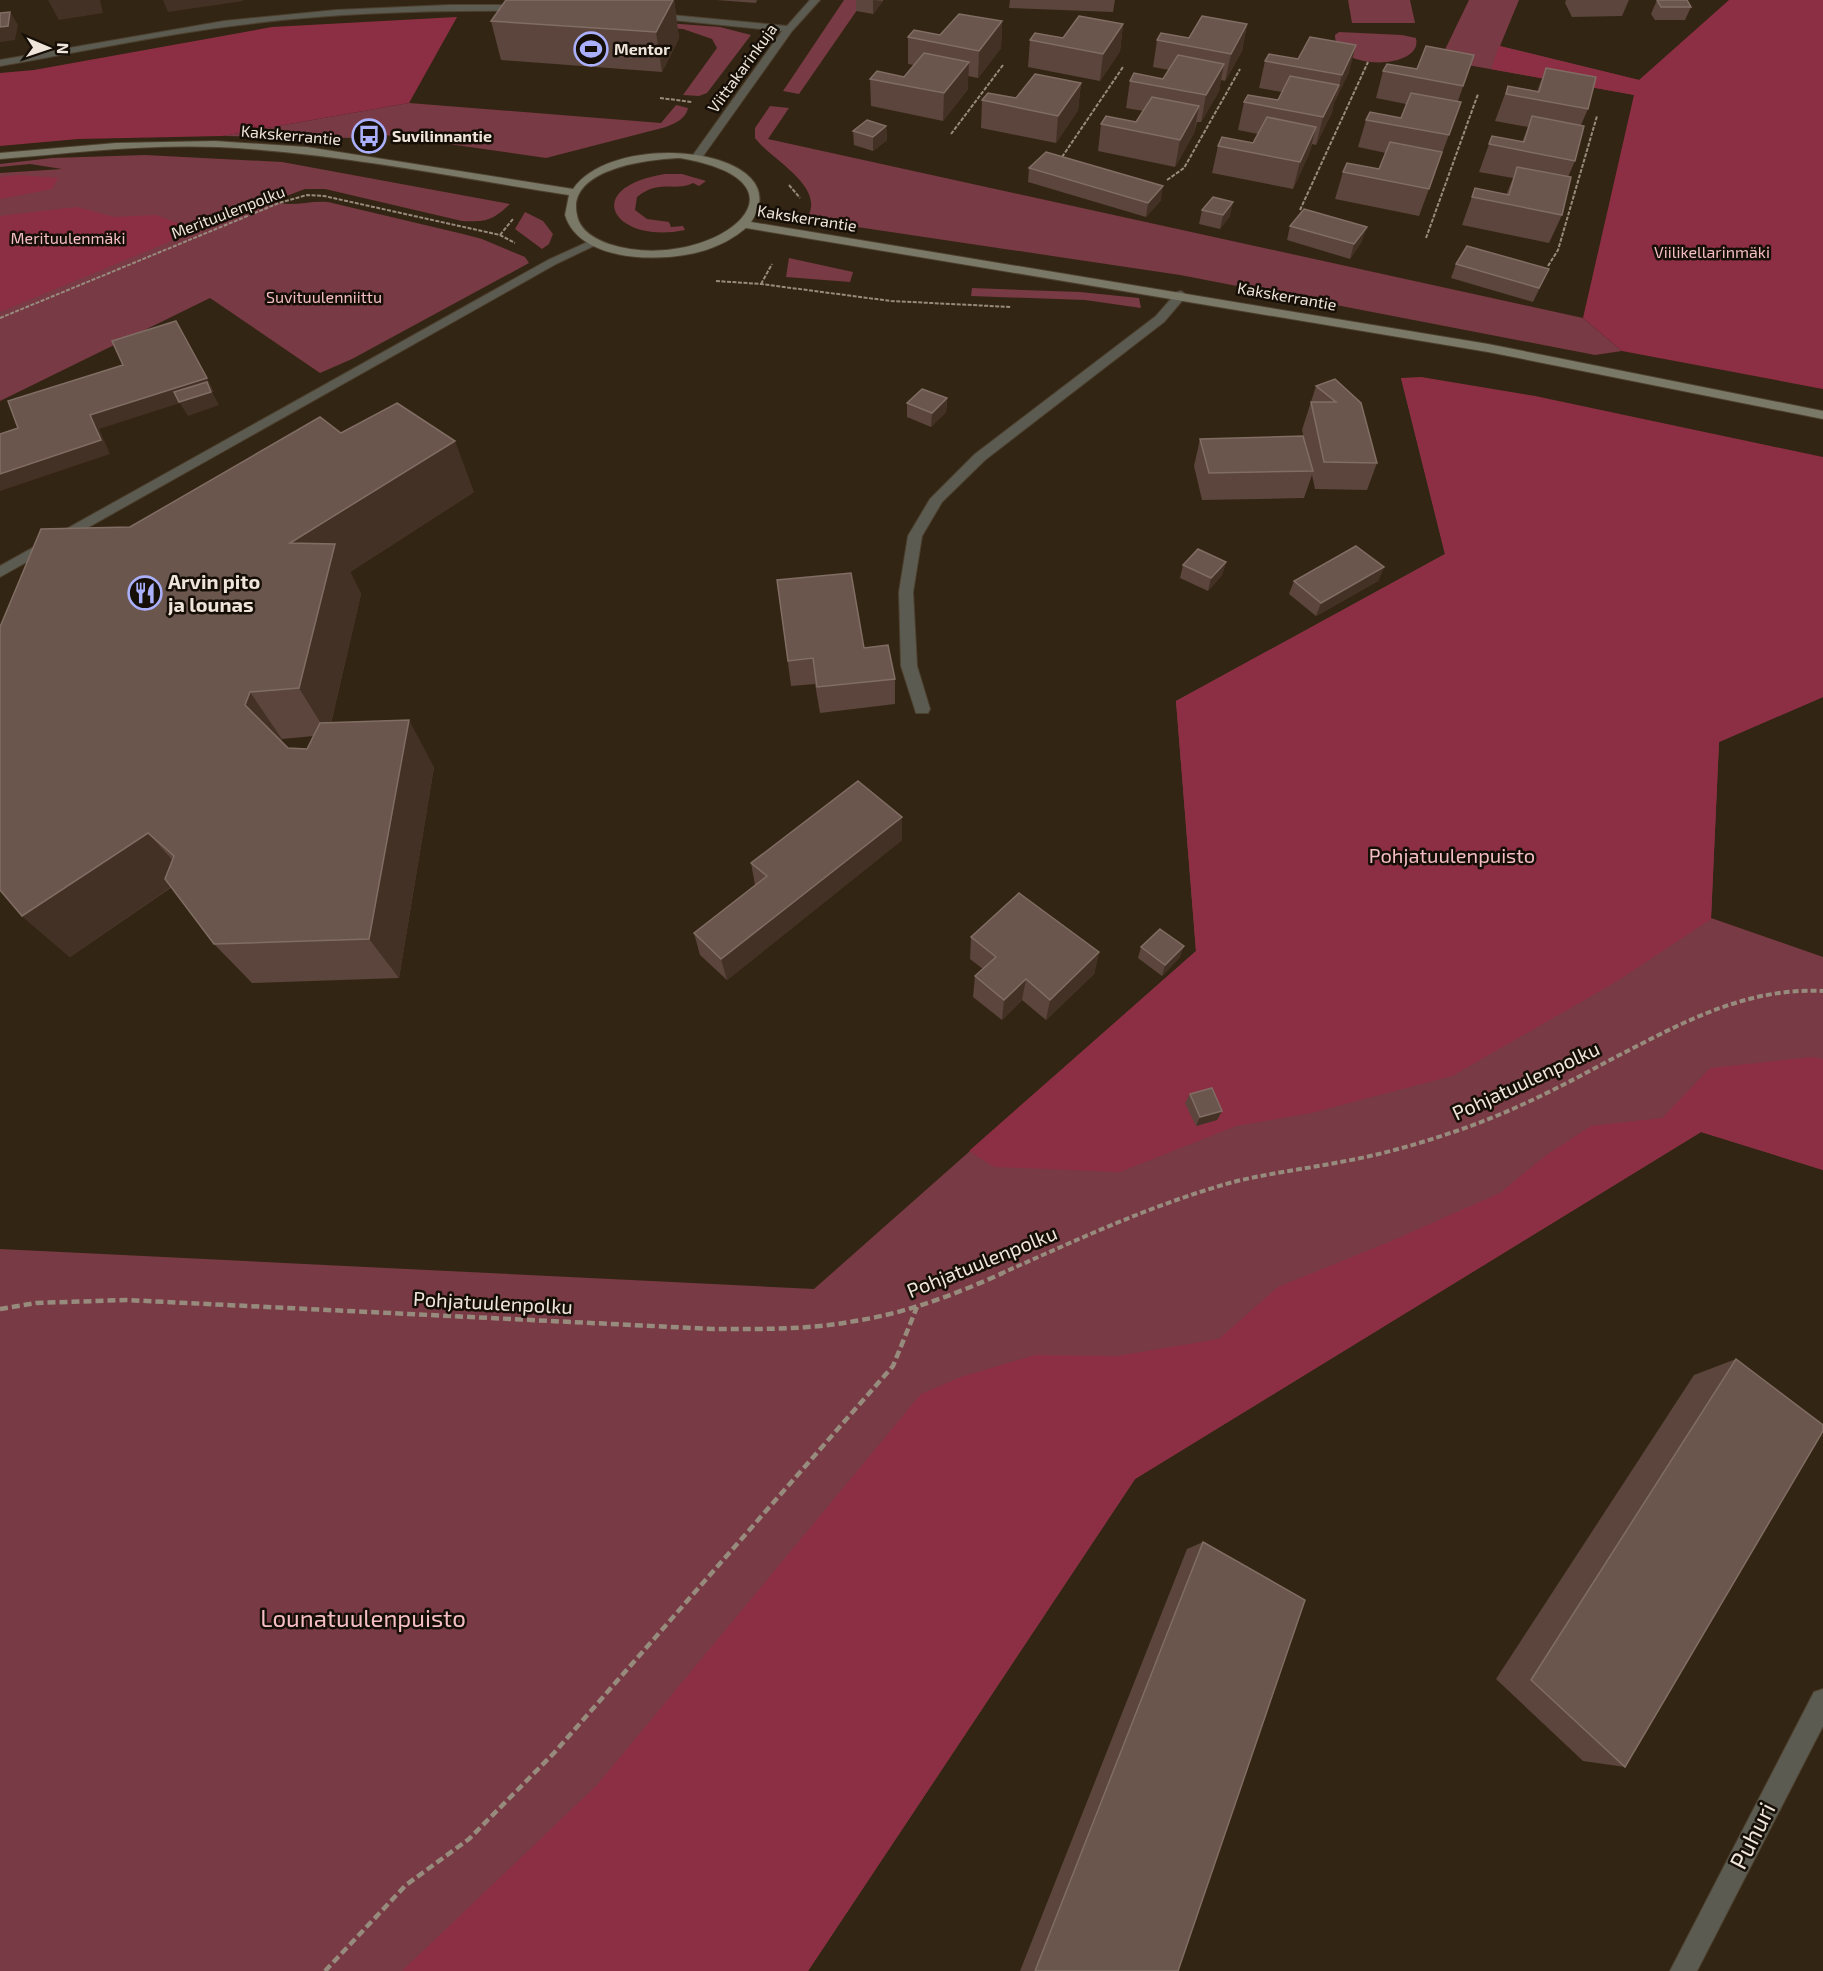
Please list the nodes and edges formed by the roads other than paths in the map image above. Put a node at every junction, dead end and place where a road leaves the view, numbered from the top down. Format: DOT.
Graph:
graph roads {
  1 [pos="815,0"];
  2 [pos="540,8"];
  3 [pos="646,15"];
  4 [pos="789,29"];
  5 [pos="0,63"];
  6 [pos="0,156"];
  7 [pos="697,157"];
  8 [pos="576,193"];
  9 [pos="743,224"];
  10 [pos="596,242"];
  11 [pos="1182,295"];
  12 [pos="1823,415"];
  13 [pos="0,572"];
  14 [pos="922,709"];
  15 [pos="1823,1701"];
  16 [pos="1683,1971"];
  1 -- 4 [label="street, Viittakarinkuja"];
  2 -- 5 [label="street"];
  3 -- 4 [label="street"];
  4 -- 7 [label="street, Viittakarinkuja"];
  6 -- 8 [label="street, Kakskerrantie"];
  7 -- 8 [label="street"];
  7 -- 9 [label="street"];
  8 -- 10 [label="street"];
  9 -- 10 [label="street"];
  9 -- 11 [label="street, Kakskerrantie"];
  10 -- 13 [label="street"];
  11 -- 12 [label="street, Kakskerrantie"];
  11 -- 14 [label="street"];
  15 -- 16 [label="street, Puhuri"];
}
